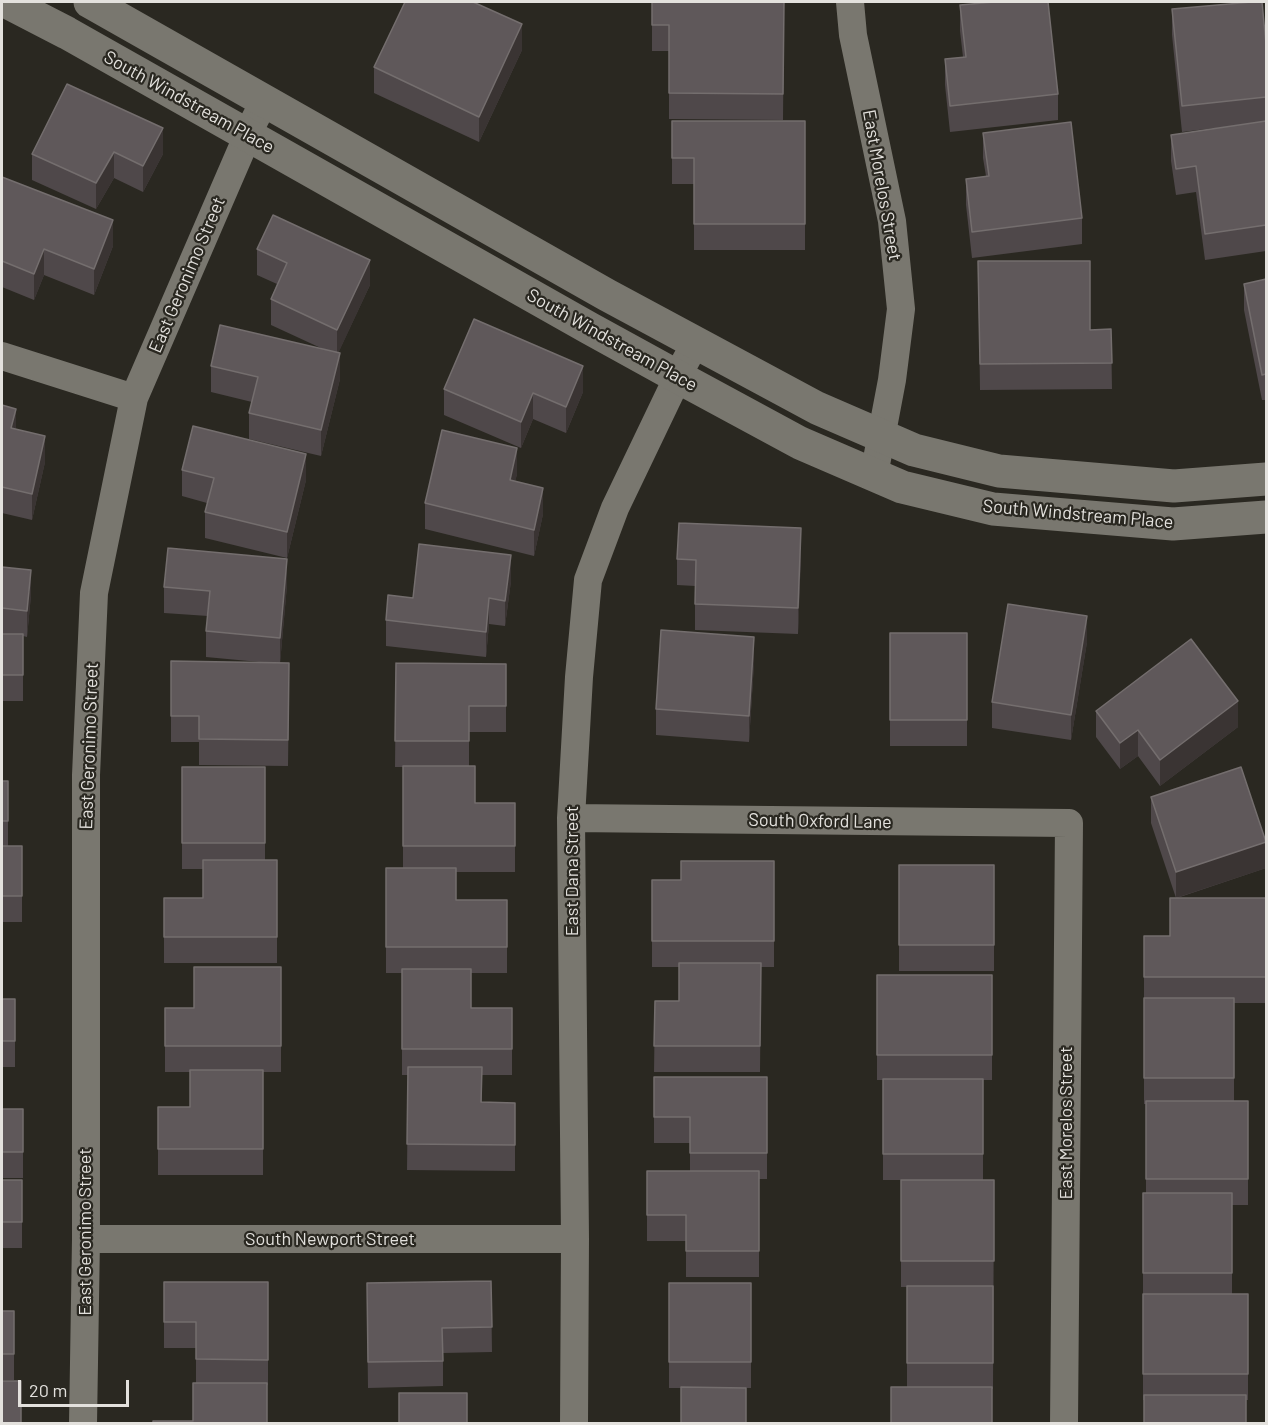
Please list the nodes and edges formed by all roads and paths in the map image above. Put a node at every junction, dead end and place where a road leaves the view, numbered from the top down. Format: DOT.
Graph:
graph roads {
  1 [pos="7,2"];
  2 [pos="90,2"];
  3 [pos="850,2"];
  4 [pos="265,100"];
  5 [pos="248,135"];
  6 [pos="696,342"];
  7 [pos="2,356"];
  8 [pos="678,377"];
  9 [pos="134,398"];
  10 [pos="882,436"];
  11 [pos="874,475"];
  12 [pos="1266,478"];
  13 [pos="1266,517"];
  14 [pos="571,818"];
  15 [pos="1069,823"];
  16 [pos="86,1239"];
  17 [pos="575,1239"];
  18 [pos="83,1424"];
  19 [pos="574,1424"];
  20 [pos="1064,1424"];
  1 -- 5 [label="street, South Windstream Place"];
  2 -- 4 [label="street, South Windstream Place"];
  3 -- 10 [label="street, East Morelos Street"];
  4 -- 5 [label="street, East Geronimo Street"];
  4 -- 6 [label="street, South Windstream Place"];
  5 -- 8 [label="street, South Windstream Place"];
  5 -- 9 [label="street, East Geronimo Street"];
  6 -- 8 [label="street, East Dana Street"];
  6 -- 10 [label="street, South Windstream Place"];
  7 -- 9 [label="street"];
  8 -- 11 [label="street, South Windstream Place"];
  8 -- 14 [label="street, East Dana Street"];
  9 -- 16 [label="street, East Geronimo Street"];
  10 -- 11 [label="street, East Morelos Street"];
  10 -- 12 [label="street, South Windstream Place"];
  11 -- 13 [label="street, South Windstream Place"];
  14 -- 15 [label="street, South Oxford Lane"];
  14 -- 17 [label="street, East Dana Street"];
  15 -- 20 [label="street, East Morelos Street"];
  16 -- 17 [label="street, South Newport Street"];
  16 -- 18 [label="street, East Geronimo Street"];
  17 -- 19 [label="street, East Dana Street"];
}
